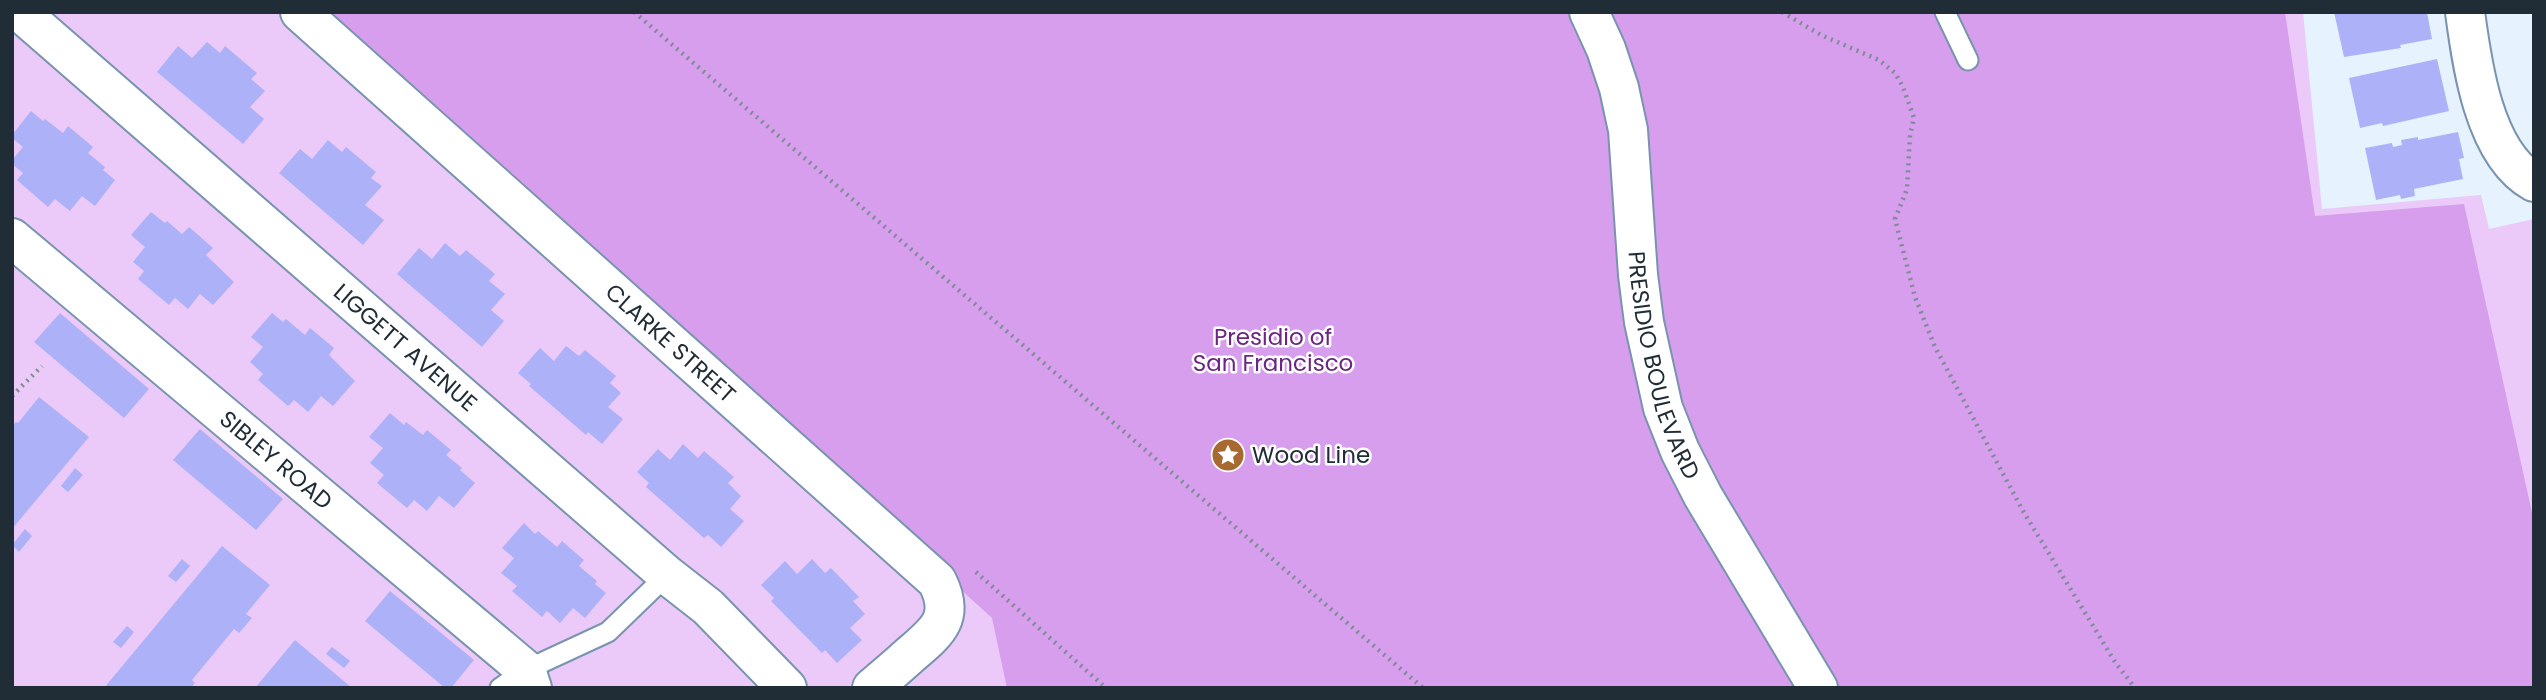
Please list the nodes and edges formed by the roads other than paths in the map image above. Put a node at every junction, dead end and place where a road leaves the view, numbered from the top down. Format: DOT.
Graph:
graph roads {
  1 [pos="20,12"];
  2 [pos="300,12"];
  3 [pos="1589,12"];
  4 [pos="1945,12"];
  5 [pos="2465,12"];
  6 [pos="1968,60"];
  7 [pos="2534,182"];
  8 [pos="12,238"];
  9 [pos="667,575"];
  10 [pos="520,682"];
  11 [pos="787,688"];
  12 [pos="872,688"];
  13 [pos="1818,688"];
  1 -- 9 [label="street, LIGGETT AVENUE"];
  2 -- 12 [label="street, CLARKE STREET"];
  3 -- 13 [label="street, PRESIDIO BOULEVARD"];
  4 -- 6 [label="lane"];
  5 -- 7 [label="street"];
  8 -- 10 [label="street, SIBLEY ROAD"];
  9 -- 10 [label="lane"];
  9 -- 11 [label="street, LIGGETT AVENUE"];
}
